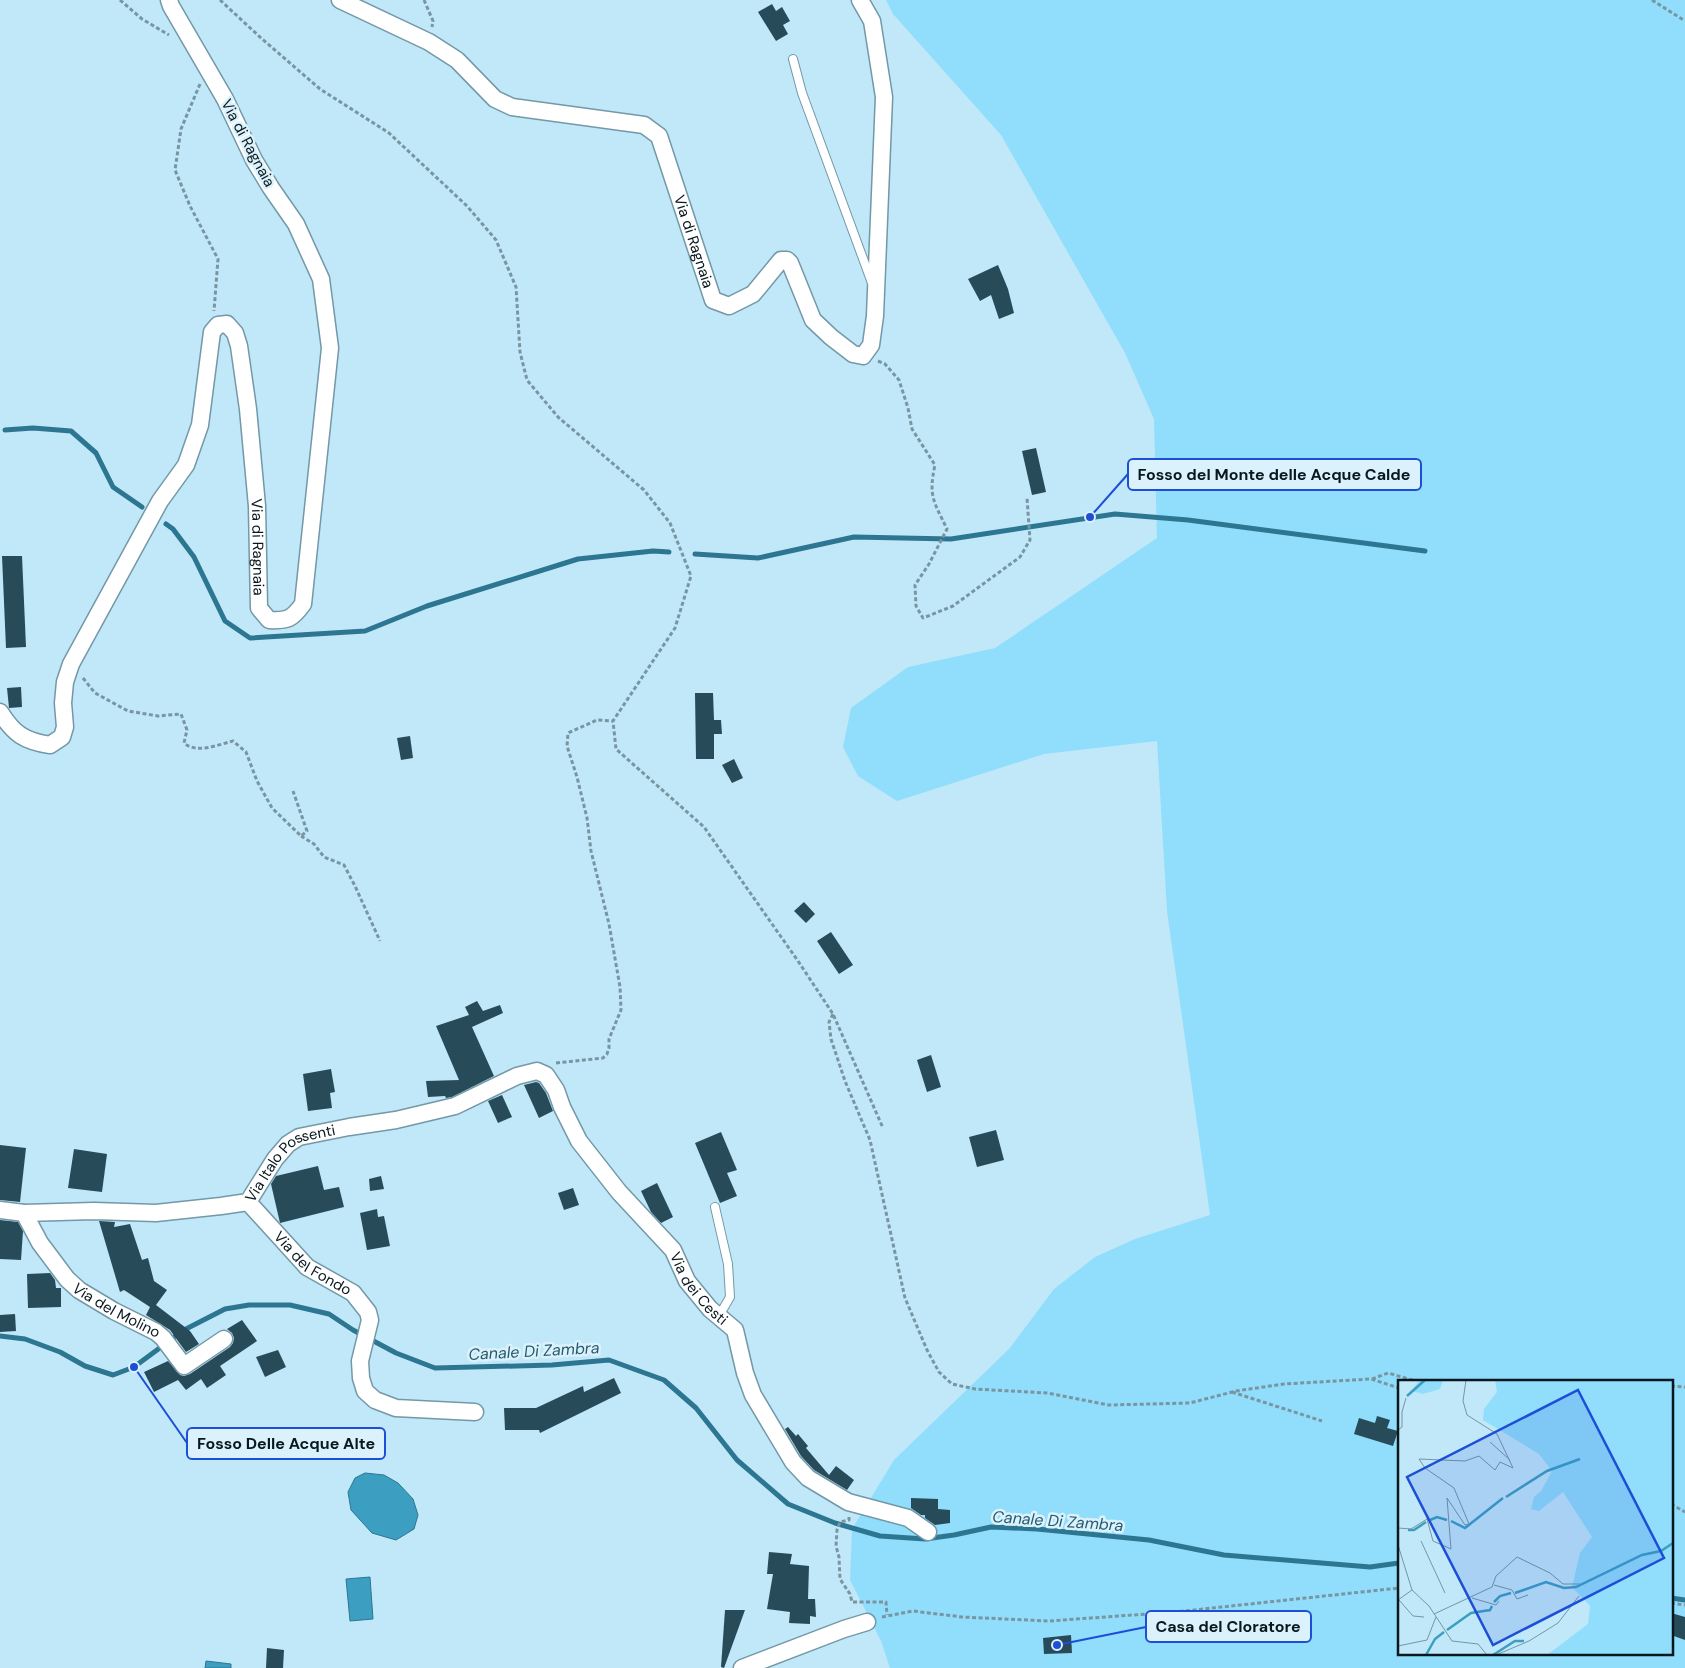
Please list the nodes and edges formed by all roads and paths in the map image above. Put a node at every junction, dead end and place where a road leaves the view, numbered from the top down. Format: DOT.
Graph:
graph roads {
  1 [pos="120,0"];
  2 [pos="169,0"];
  3 [pos="220,0"];
  4 [pos="340,0"];
  5 [pos="424,0"];
  6 [pos="860,0"];
  7 [pos="1652,0"];
  8 [pos="1685,22"];
  9 [pos="174,39"];
  10 [pos="429,42"];
  11 [pos="793,59"];
  12 [pos="207,68"];
  13 [pos="876,293"];
  14 [pos="212,332"];
  15 [pos="863,356"];
  16 [pos="1027,498"];
  17 [pos="71,664"];
  18 [pos="0,712"];
  19 [pos="613,721"];
  20 [pos="293,790"];
  21 [pos="301,836"];
  22 [pos="380,942"];
  23 [pos="834,1014"];
  24 [pos="541,1073"];
  25 [pos="883,1128"];
  26 [pos="248,1202"];
  27 [pos="715,1207"];
  28 [pos="0,1210"];
  29 [pos="24,1213"];
  30 [pos="719,1316"];
  31 [pos="224,1340"];
  32 [pos="1371,1379"];
  33 [pos="1412,1380"];
  34 [pos="1672,1386"];
  35 [pos="1685,1387"];
  36 [pos="1398,1388"];
  37 [pos="1232,1392"];
  38 [pos="475,1412"];
  39 [pos="1322,1421"];
  40 [pos="1672,1505"];
  41 [pos="1685,1512"];
  42 [pos="840,1522"];
  43 [pos="928,1532"];
  44 [pos="1398,1588"];
  45 [pos="1672,1604"];
  46 [pos="1685,1605"];
  47 [pos="887,1615"];
  48 [pos="867,1622"];
  49 [pos="742,1668"];
  1 -- 9 [label="path"];
  2 -- 12 [label="street, Via di Ragnaia"];
  3 -- 19 [label="path"];
  4 -- 10 [label="street, Via di Ragnaia"];
  5 -- 10 [label="path"];
  6 -- 13 [label="street"];
  7 -- 8 [label="path"];
  10 -- 15 [label="street, Via di Ragnaia"];
  11 -- 13 [label="lane"];
  12 -- 14 [label="path"];
  12 -- 14 [label="street, Via di Ragnaia"];
  13 -- 15 [label="street"];
  14 -- 17 [label="street"];
  15 -- 16 [label="path"];
  17 -- 18 [label="street"];
  17 -- 21 [label="path"];
  19 -- 23 [label="path"];
  19 -- 24 [label="path"];
  20 -- 21 [label="path"];
  21 -- 22 [label="path"];
  23 -- 25 [label="path"];
  23 -- 37 [label="path"];
  24 -- 26 [label="street, Via Italo Possenti"];
  24 -- 30 [label="street, Via dei Cesti"];
  26 -- 29 [label="street, Via Italo Possenti"];
  26 -- 38 [label="street, Via del Fondo"];
  27 -- 30 [label="lane"];
  28 -- 29 [label="street, Via Italo Possenti"];
  29 -- 31 [label="street, Via del Molino"];
  30 -- 43 [label="street, Via dei Cesti"];
  32 -- 33 [label="path"];
  32 -- 36 [label="path"];
  32 -- 37 [label="path"];
  34 -- 35 [label="path"];
  37 -- 39 [label="path"];
  40 -- 41 [label="path"];
  42 -- 47 [label="path"];
  44 -- 47 [label="path"];
  45 -- 46 [label="path"];
  47 -- 48 [label="path"];
  48 -- 49 [label="street"];
}
